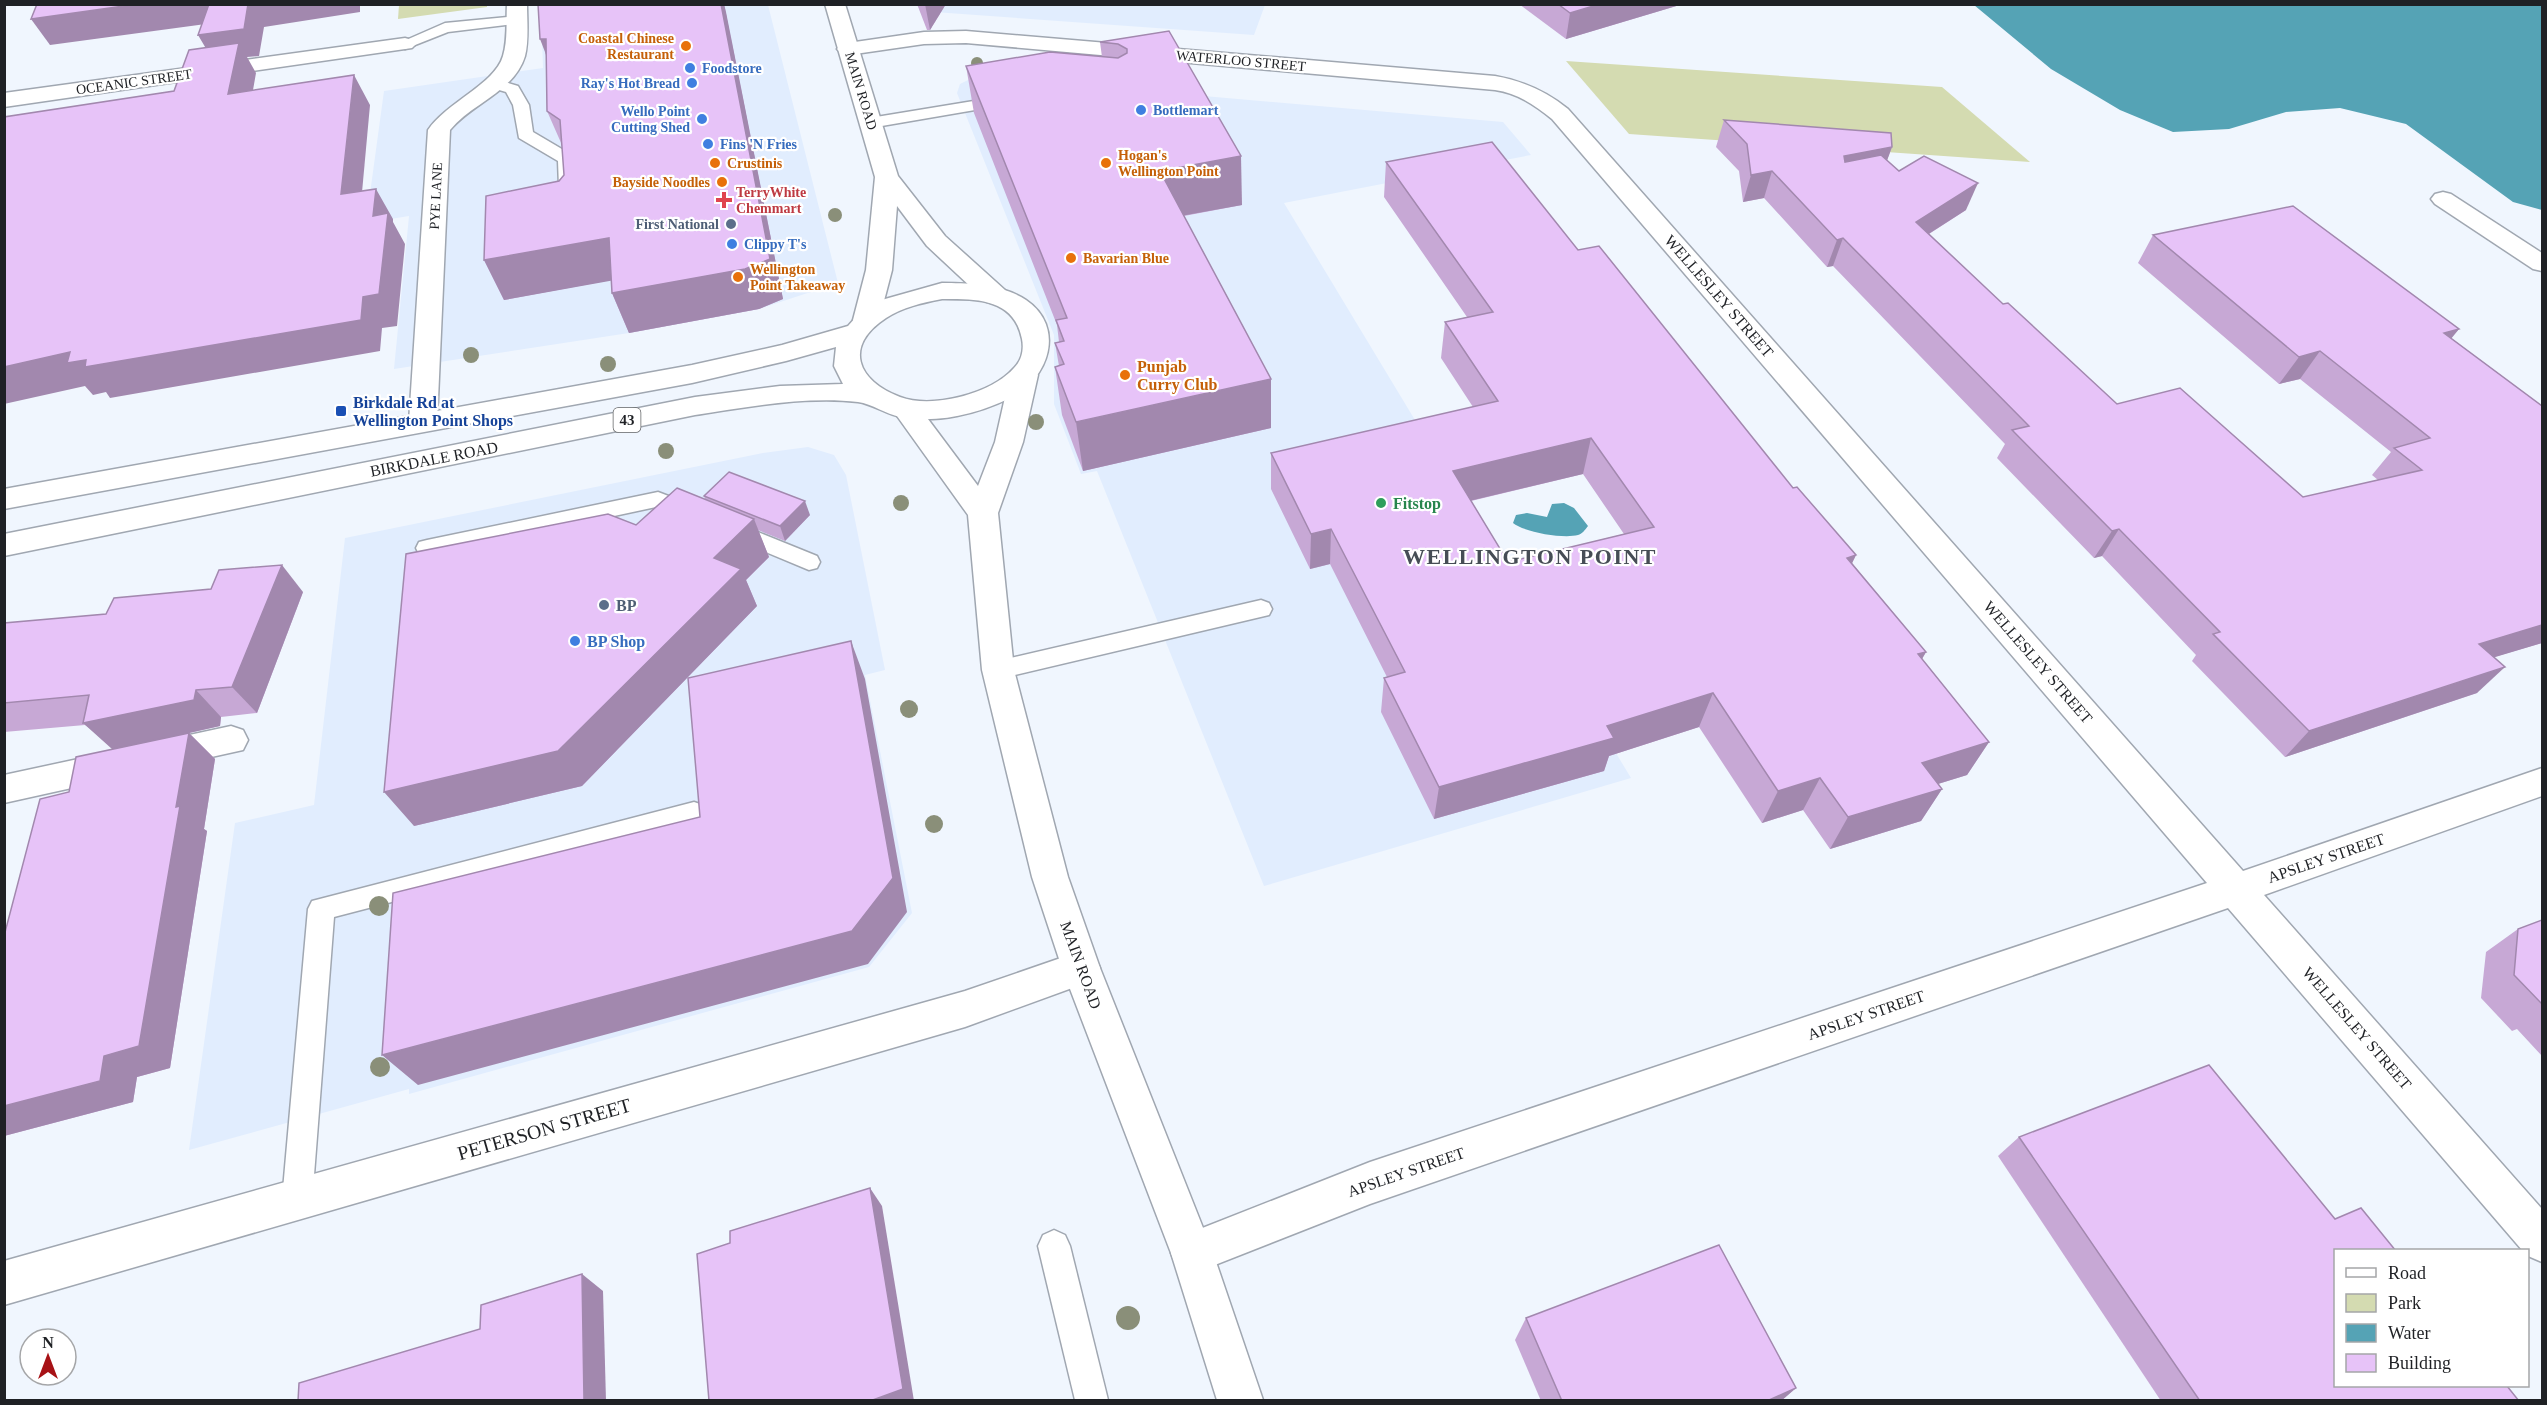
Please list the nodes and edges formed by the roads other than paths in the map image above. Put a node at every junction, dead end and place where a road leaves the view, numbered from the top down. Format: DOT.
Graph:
graph roads {
  1 [pos="835,4"];
  2 [pos="523,20"];
  3 [pos="405,44"];
  4 [pos="848,49"];
  5 [pos="495,84"];
  6 [pos="1527,91"];
  7 [pos="1021,98"];
  8 [pos="4,100"];
  9 [pos="870,123"];
  10 [pos="887,177"];
  11 [pos="2443,199"];
  12 [pos="569,203"];
  13 [pos="2542,264"];
  14 [pos="996,296"];
  15 [pos="861,326"];
  16 [pos="1024,375"];
  17 [pos="866,393"];
  18 [pos="906,409"];
  19 [pos="423,422"];
  20 [pos="390,468"];
  21 [pos="46,492"];
  22 [pos="4,499"];
  23 [pos="983,513"];
  24 [pos="4,544"];
  25 [pos="427,548"];
  26 [pos="809,562"];
  27 [pos="1261,609"];
  28 [pos="998,670"];
  29 [pos="231,740"];
  30 [pos="2542,782"];
  31 [pos="4,789"];
  32 [pos="694,813"];
  33 [pos="2236,890"];
  34 [pos="1081,968"];
  35 [pos="297,1201"];
  36 [pos="2542,1241"];
  37 [pos="1054,1246"];
  38 [pos="1192,1253"];
  39 [pos="4,1283"];
  40 [pos="1092,1401"];
  41 [pos="1240,1401"];
  1 -- 4 [label="street, MAIN ROAD / 43"];
  2 -- 3 [label="lane"];
  2 -- 5 [label="street, PYE LANE"];
  3 -- 8 [label="street, OCEANIC STREET"];
  4 -- 6 [label="street, WATERLOO STREET"];
  4 -- 9 [label="street, MAIN ROAD / 43"];
  5 -- 12 [label="lane"];
  5 -- 19 [label="street, PYE LANE"];
  6 -- 33 [label="street, WELLESLEY STREET"];
  7 -- 9 [label="lane"];
  9 -- 10 [label="street, MAIN ROAD / 43"];
  10 -- 14 [label="street, MAIN ROAD / 43"];
  10 -- 15 [label="street, MAIN ROAD / 43"];
  11 -- 13 [label="street"];
  14 -- 15 [label="street, 43"];
  14 -- 16 [label="street, 43"];
  15 -- 17 [label="street, 43"];
  15 -- 19 [label="street, 43"];
  16 -- 18 [label="street, 43"];
  16 -- 23 [label="street, MAIN ROAD"];
  17 -- 18 [label="street, 43"];
  17 -- 20 [label="street, BIRKDALE ROAD / 43"];
  18 -- 23 [label="street"];
  19 -- 21 [label="street, 43"];
  20 -- 21 [label="street"];
  20 -- 24 [label="street, BIRKDALE ROAD / 43"];
  21 -- 22 [label="street, 43"];
  23 -- 28 [label="street, MAIN ROAD"];
  25 -- 26 [label="lane"];
  27 -- 28 [label="lane"];
  28 -- 34 [label="street, MAIN ROAD"];
  29 -- 31 [label="street"];
  30 -- 33 [label="street, APSLEY STREET"];
  32 -- 35 [label="lane"];
  33 -- 36 [label="street, WELLESLEY STREET"];
  33 -- 38 [label="street, APSLEY STREET"];
  34 -- 35 [label="street, PETERSON STREET"];
  34 -- 38 [label="street, MAIN ROAD"];
  35 -- 39 [label="street, PETERSON STREET"];
  37 -- 40 [label="lane"];
  38 -- 41 [label="street, MAIN ROAD"];
}
